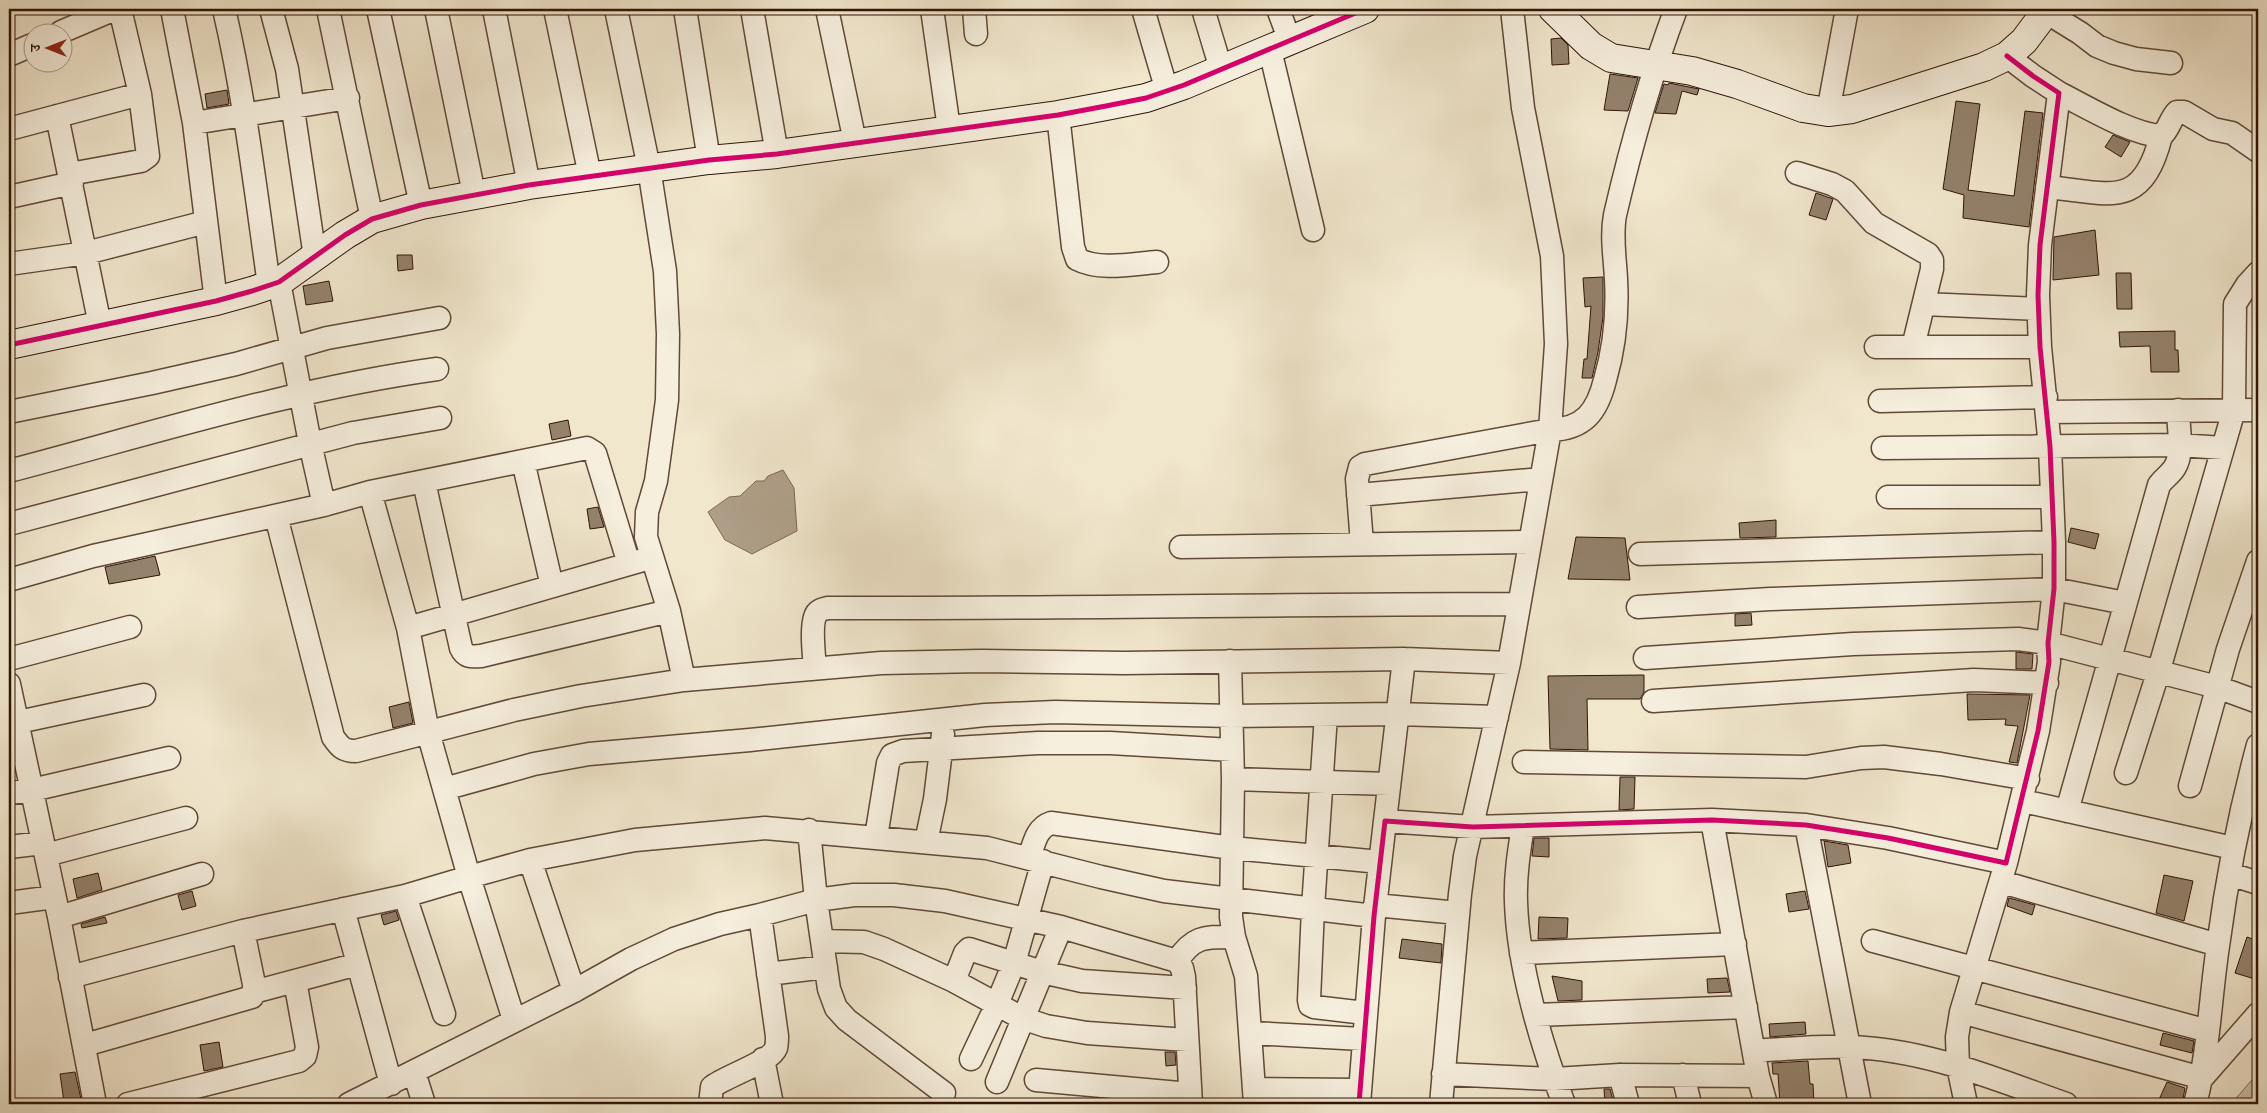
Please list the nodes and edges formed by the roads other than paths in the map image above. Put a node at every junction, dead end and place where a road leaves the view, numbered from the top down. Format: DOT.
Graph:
graph roads {
  1 [pos="115,9"];
  2 [pos="120,9"];
  3 [pos="172,9"];
  4 [pos="224,9"];
  5 [pos="271,9"];
  6 [pos="328,9"];
  7 [pos="378,9"];
  8 [pos="436,9"];
  9 [pos="494,9"];
  10 [pos="555,9"];
  11 [pos="616,9"];
  12 [pos="685,9"];
  13 [pos="752,9"];
  14 [pos="827,9"];
  15 [pos="932,9"];
  16 [pos="974,9"];
  17 [pos="1143,9"];
  18 [pos="1203,9"];
  19 [pos="1278,9"];
  20 [pos="1365,9"];
  21 [pos="1512,9"];
  22 [pos="1553,9"];
  23 [pos="1676,9"];
  24 [pos="1847,9"];
  25 [pos="2047,10"];
  26 [pos="72,27"];
  27 [pos="976,34"];
  28 [pos="1280,46"];
  29 [pos="22,49"];
  30 [pos="9,55"];
  31 [pos="2007,56"];
  32 [pos="2172,63"];
  33 [pos="1656,65"];
  34 [pos="1221,69"];
  35 [pos="1167,91"];
  36 [pos="2059,93"];
  37 [pos="140,94"];
  38 [pos="348,98"];
  39 [pos="293,108"];
  40 [pos="1828,112"];
  41 [pos="56,116"];
  42 [pos="245,116"];
  43 [pos="1058,116"];
  44 [pos="194,123"];
  45 [pos="9,129"];
  46 [pos="949,129"];
  47 [pos="2161,136"];
  48 [pos="855,142"];
  49 [pos="2258,150"];
  50 [pos="777,154"];
  51 [pos="710,160"];
  52 [pos="649,168"];
  53 [pos="1797,173"];
  54 [pos="590,176"];
  55 [pos="71,178"];
  56 [pos="529,185"];
  57 [pos="2047,187"];
  58 [pos="474,194"];
  59 [pos="9,197"];
  60 [pos="421,205"];
  61 [pos="372,219"];
  62 [pos="206,222"];
  63 [pos="1313,230"];
  64 [pos="86,253"];
  65 [pos="315,257"];
  66 [pos="1158,262"];
  67 [pos="9,264"];
  68 [pos="2258,273"];
  69 [pos="274,284"];
  70 [pos="216,301"];
  71 [pos="1924,304"];
  72 [pos="2038,309"];
  73 [pos="439,318"];
  74 [pos="100,325"];
  75 [pos="9,345"];
  76 [pos="1876,347"];
  77 [pos="1913,347"];
  78 [pos="2040,347"];
  79 [pos="291,348"];
  80 [pos="437,369"];
  81 [pos="300,394"];
  82 [pos="1880,401"];
  83 [pos="2047,404"];
  84 [pos="2178,410"];
  85 [pos="2234,410"];
  86 [pos="2258,410"];
  87 [pos="9,412"];
  88 [pos="440,418"];
  89 [pos="1559,430"];
  90 [pos="310,443"];
  91 [pos="2179,445"];
  92 [pos="2050,447"];
  93 [pos="1883,448"];
  94 [pos="2223,448"];
  95 [pos="523,461"];
  96 [pos="9,471"];
  97 [pos="1541,479"];
  98 [pos="424,482"];
  99 [pos="370,492"];
  100 [pos="1358,495"];
  101 [pos="1888,497"];
  102 [pos="2052,497"];
  103 [pos="324,505"];
  104 [pos="276,516"];
  105 [pos="9,524"];
  106 [pos="1530,542"];
  107 [pos="2054,542"];
  108 [pos="1362,544"];
  109 [pos="1180,547"];
  110 [pos="1640,554"];
  111 [pos="652,558"];
  112 [pos="2258,560"];
  113 [pos="628,564"];
  114 [pos="9,580"];
  115 [pos="552,586"];
  116 [pos="2054,589"];
  117 [pos="2125,603"];
  118 [pos="1520,604"];
  119 [pos="1638,607"];
  120 [pos="669,611"];
  121 [pos="454,615"];
  122 [pos="130,627"];
  123 [pos="408,628"];
  124 [pos="2048,643"];
  125 [pos="1645,658"];
  126 [pos="9,659"];
  127 [pos="1404,659"];
  128 [pos="2110,659"];
  129 [pos="1230,661"];
  130 [pos="1509,663"];
  131 [pos="815,668"];
  132 [pos="2158,673"];
  133 [pos="684,680"];
  134 [pos="2047,683"];
  135 [pos="9,684"];
  136 [pos="2217,687"];
  137 [pos="144,695"];
  138 [pos="1653,701"];
  139 [pos="2258,702"];
  140 [pos="1397,714"];
  141 [pos="1326,715"];
  142 [pos="1231,716"];
  143 [pos="1497,717"];
  144 [pos="945,719"];
  145 [pos="14,723"];
  146 [pos="428,732"];
  147 [pos="941,748"];
  148 [pos="2258,749"];
  149 [pos="1232,750"];
  150 [pos="169,758"];
  151 [pos="1524,762"];
  152 [pos="2126,773"];
  153 [pos="2028,778"];
  154 [pos="1232,779"];
  155 [pos="1321,782"];
  156 [pos="1389,784"];
  157 [pos="2190,786"];
  158 [pos="444,789"];
  159 [pos="32,790"];
  160 [pos="9,793"];
  161 [pos="2252,794"];
  162 [pos="2023,801"];
  163 [pos="2067,811"];
  164 [pos="186,818"];
  165 [pos="1712,820"];
  166 [pos="1385,821"];
  167 [pos="1806,825"];
  168 [pos="1501,826"];
  169 [pos="810,830"];
  170 [pos="876,837"];
  171 [pos="926,842"];
  172 [pos="9,847"];
  173 [pos="1232,848"];
  174 [pos="2234,848"];
  175 [pos="45,849"];
  176 [pos="1316,856"];
  177 [pos="1036,859"];
  178 [pos="530,860"];
  179 [pos="1380,862"];
  180 [pos="2004,872"];
  181 [pos="202,874"];
  182 [pos="2230,874"];
  183 [pos="469,876"];
  184 [pos="2258,883"];
  185 [pos="406,896"];
  186 [pos="1231,899"];
  187 [pos="816,900"];
  188 [pos="9,903"];
  189 [pos="57,907"];
  190 [pos="1313,908"];
  191 [pos="343,910"];
  192 [pos="1374,910"];
  193 [pos="1458,913"];
  194 [pos="760,915"];
  195 [pos="1028,918"];
  196 [pos="1061,927"];
  197 [pos="244,931"];
  198 [pos="1234,937"];
  199 [pos="822,940"];
  200 [pos="1873,941"];
  201 [pos="1735,944"];
  202 [pos="2218,946"];
  203 [pos="1521,953"];
  204 [pos="1177,961"];
  205 [pos="1014,963"];
  206 [pos="358,964"];
  207 [pos="826,967"];
  208 [pos="1975,967"];
  209 [pos="1042,972"];
  210 [pos="768,974"];
  211 [pos="70,977"];
  212 [pos="294,981"];
  213 [pos="954,981"];
  214 [pos="1185,988"];
  215 [pos="574,991"];
  216 [pos="254,992"];
  217 [pos="997,1004"];
  218 [pos="1746,1007"];
  219 [pos="1961,1012"];
  220 [pos="1365,1013"];
  221 [pos="444,1014"];
  222 [pos="2258,1014"];
  223 [pos="1536,1016"];
  224 [pos="1022,1018"];
  225 [pos="514,1020"];
  226 [pos="2208,1031"];
  227 [pos="1251,1033"];
  228 [pos="1362,1039"];
  229 [pos="1187,1040"];
  230 [pos="85,1045"];
  231 [pos="1849,1047"];
  232 [pos="1754,1051"];
  233 [pos="763,1059"];
  234 [pos="970,1059"];
  235 [pos="1958,1066"];
  236 [pos="414,1072"];
  237 [pos="1443,1074"];
  238 [pos="1620,1075"];
  239 [pos="1683,1075"];
  240 [pos="1758,1076"];
  241 [pos="2202,1078"];
  242 [pos="1554,1079"];
  243 [pos="1036,1080"];
  244 [pos="997,1082"];
  245 [pos="391,1084"];
  246 [pos="944,1093"];
  247 [pos="1254,1096"];
  248 [pos="1359,1097"];
  249 [pos="1190,1099"];
  250 [pos="359,1102"];
  251 [pos="95,1104"];
  252 [pos="128,1104"];
  253 [pos="424,1104"];
  254 [pos="710,1104"];
  255 [pos="772,1104"];
  256 [pos="1441,1104"];
  257 [pos="1564,1104"];
  258 [pos="1628,1104"];
  259 [pos="1690,1104"];
  260 [pos="1766,1104"];
  261 [pos="1860,1104"];
  262 [pos="1966,1104"];
  263 [pos="2066,1104"];
  264 [pos="2195,1104"];
  1 -- 26 [label="street"];
  2 -- 37 [label="street"];
  3 -- 44 [label="street"];
  4 -- 42 [label="street"];
  5 -- 39 [label="street"];
  6 -- 38 [label="street"];
  7 -- 60 [label="street"];
  8 -- 58 [label="street"];
  9 -- 56 [label="street"];
  10 -- 54 [label="street"];
  11 -- 52 [label="street"];
  12 -- 51 [label="street"];
  13 -- 50 [label="street"];
  14 -- 48 [label="street"];
  15 -- 46 [label="street"];
  16 -- 27 [label="street"];
  17 -- 35 [label="street"];
  18 -- 34 [label="street"];
  19 -- 28 [label="street"];
  20 -- 28 [label="street"];
  21 -- 89 [label="street"];
  22 -- 33 [label="street"];
  23 -- 33 [label="street"];
  24 -- 40 [label="street"];
  25 -- 31 [label="street"];
  25 -- 32 [label="street"];
  28 -- 34 [label="street"];
  28 -- 63 [label="street"];
  29 -- 30 [label="street"];
  31 -- 36 [label="street"];
  31 -- 40 [label="street"];
  33 -- 40 [label="street"];
  33 -- 89 [label="street"];
  34 -- 35 [label="street"];
  35 -- 43 [label="street"];
  36 -- 47 [label="street"];
  36 -- 57 [label="street"];
  37 -- 41 [label="street"];
  37 -- 55 [label="street"];
  38 -- 39 [label="street"];
  38 -- 61 [label="street"];
  39 -- 42 [label="street"];
  39 -- 65 [label="street"];
  41 -- 45 [label="street"];
  41 -- 55 [label="street"];
  42 -- 44 [label="street"];
  42 -- 69 [label="street"];
  43 -- 46 [label="street"];
  43 -- 66 [label="street"];
  44 -- 62 [label="street"];
  46 -- 48 [label="street"];
  47 -- 49 [label="street"];
  47 -- 57 [label="street"];
  48 -- 50 [label="street"];
  50 -- 51 [label="street"];
  51 -- 52 [label="street"];
  52 -- 54 [label="street"];
  52 -- 111 [label="street"];
  53 -- 71 [label="street"];
  54 -- 56 [label="street"];
  55 -- 59 [label="street"];
  55 -- 64 [label="street"];
  56 -- 58 [label="street"];
  57 -- 72 [label="street"];
  58 -- 60 [label="street"];
  60 -- 61 [label="street"];
  61 -- 65 [label="street"];
  62 -- 64 [label="street"];
  62 -- 70 [label="street"];
  64 -- 67 [label="street"];
  64 -- 74 [label="street"];
  65 -- 69 [label="street"];
  68 -- 85 [label="street"];
  69 -- 70 [label="street"];
  69 -- 79 [label="street"];
  70 -- 74 [label="street"];
  71 -- 72 [label="street"];
  71 -- 77 [label="street"];
  72 -- 78 [label="street"];
  73 -- 79 [label="street"];
  74 -- 75 [label="street"];
  76 -- 77 [label="street"];
  77 -- 78 [label="street"];
  78 -- 83 [label="street"];
  79 -- 81 [label="street"];
  79 -- 87 [label="street"];
  80 -- 81 [label="street"];
  81 -- 90 [label="street"];
  81 -- 96 [label="street"];
  82 -- 83 [label="street"];
  83 -- 84 [label="street"];
  83 -- 92 [label="street"];
  84 -- 85 [label="street"];
  84 -- 91 [label="street"];
  85 -- 86 [label="street"];
  85 -- 94 [label="street"];
  88 -- 90 [label="street"];
  89 -- 97 [label="street"];
  89 -- 100 [label="street"];
  90 -- 103 [label="street"];
  90 -- 105 [label="street"];
  91 -- 92 [label="street"];
  91 -- 94 [label="street"];
  91 -- 117 [label="street"];
  92 -- 93 [label="street"];
  92 -- 102 [label="street"];
  94 -- 132 [label="street"];
  95 -- 98 [label="street"];
  95 -- 113 [label="street"];
  95 -- 115 [label="street"];
  97 -- 100 [label="street"];
  97 -- 106 [label="street"];
  98 -- 99 [label="street"];
  98 -- 121 [label="street"];
  99 -- 103 [label="street"];
  99 -- 123 [label="street"];
  100 -- 108 [label="street"];
  101 -- 102 [label="street"];
  102 -- 107 [label="street"];
  103 -- 104 [label="street"];
  104 -- 114 [label="street"];
  104 -- 146 [label="street"];
  106 -- 108 [label="street"];
  106 -- 118 [label="street"];
  107 -- 110 [label="street"];
  107 -- 116 [label="street"];
  108 -- 109 [label="street"];
  111 -- 113 [label="street"];
  111 -- 120 [label="street"];
  112 -- 136 [label="street"];
  113 -- 115 [label="street"];
  115 -- 121 [label="street"];
  116 -- 117 [label="street"];
  116 -- 119 [label="street"];
  116 -- 124 [label="street"];
  117 -- 128 [label="street"];
  118 -- 130 [label="street"];
  118 -- 131 [label="street"];
  120 -- 121 [label="street"];
  120 -- 133 [label="street"];
  121 -- 123 [label="street"];
  122 -- 126 [label="street"];
  123 -- 146 [label="street"];
  124 -- 125 [label="street"];
  124 -- 128 [label="street"];
  124 -- 134 [label="street"];
  127 -- 129 [label="street"];
  127 -- 130 [label="street"];
  127 -- 140 [label="street"];
  128 -- 132 [label="street"];
  128 -- 163 [label="street"];
  129 -- 131 [label="street"];
  129 -- 142 [label="street"];
  130 -- 143 [label="street"];
  131 -- 133 [label="street"];
  132 -- 136 [label="street"];
  132 -- 152 [label="street"];
  133 -- 146 [label="street"];
  134 -- 138 [label="street"];
  134 -- 153 [label="street"];
  135 -- 145 [label="street"];
  136 -- 139 [label="street"];
  136 -- 157 [label="street"];
  137 -- 145 [label="street"];
  140 -- 141 [label="street"];
  140 -- 143 [label="street"];
  140 -- 156 [label="street"];
  141 -- 142 [label="street"];
  141 -- 155 [label="street"];
  142 -- 144 [label="street"];
  142 -- 149 [label="street"];
  143 -- 168 [label="street"];
  144 -- 147 [label="street"];
  144 -- 158 [label="street"];
  145 -- 159 [label="street"];
  146 -- 158 [label="street"];
  147 -- 149 [label="street"];
  147 -- 170 [label="street"];
  147 -- 171 [label="street"];
  148 -- 161 [label="street"];
  149 -- 154 [label="street"];
  150 -- 159 [label="street"];
  151 -- 153 [label="street"];
  153 -- 162 [label="street"];
  154 -- 155 [label="street"];
  154 -- 173 [label="street"];
  155 -- 156 [label="street"];
  155 -- 176 [label="street"];
  156 -- 166 [label="street"];
  158 -- 183 [label="street"];
  159 -- 160 [label="street"];
  159 -- 175 [label="street"];
  161 -- 174 [label="street"];
  162 -- 163 [label="street"];
  162 -- 180 [label="street"];
  163 -- 174 [label="street"];
  164 -- 175 [label="street"];
  165 -- 167 [label="street"];
  165 -- 168 [label="street"];
  165 -- 201 [label="street"];
  166 -- 168 [label="street"];
  166 -- 179 [label="street"];
  167 -- 180 [label="street"];
  167 -- 231 [label="street"];
  168 -- 193 [label="street"];
  168 -- 203 [label="street"];
  169 -- 170 [label="street"];
  169 -- 178 [label="street"];
  169 -- 187 [label="street"];
  170 -- 171 [label="street"];
  171 -- 177 [label="street"];
  172 -- 175 [label="street"];
  173 -- 176 [label="street"];
  173 -- 177 [label="street"];
  173 -- 186 [label="street"];
  174 -- 182 [label="street"];
  175 -- 189 [label="street"];
  176 -- 179 [label="street"];
  176 -- 190 [label="street"];
  177 -- 186 [label="street"];
  177 -- 195 [label="street"];
  178 -- 183 [label="street"];
  178 -- 215 [label="street"];
  179 -- 192 [label="street"];
  180 -- 202 [label="street"];
  180 -- 208 [label="street"];
  181 -- 189 [label="street"];
  182 -- 184 [label="street"];
  182 -- 202 [label="street"];
  183 -- 185 [label="street"];
  183 -- 225 [label="street"];
  185 -- 191 [label="street"];
  185 -- 221 [label="street"];
  186 -- 190 [label="street"];
  186 -- 198 [label="street"];
  187 -- 194 [label="street"];
  187 -- 195 [label="street"];
  187 -- 199 [label="street"];
  188 -- 189 [label="street"];
  189 -- 211 [label="street"];
  190 -- 192 [label="street"];
  190 -- 220 [label="street"];
  191 -- 197 [label="street"];
  191 -- 206 [label="street"];
  192 -- 193 [label="street"];
  192 -- 220 [label="street"];
  193 -- 237 [label="street"];
  194 -- 210 [label="street"];
  194 -- 215 [label="street"];
  195 -- 196 [label="street"];
  195 -- 205 [label="street"];
  196 -- 204 [label="street"];
  196 -- 209 [label="street"];
  197 -- 211 [label="street"];
  197 -- 216 [label="street"];
  198 -- 204 [label="street"];
  198 -- 227 [label="street"];
  199 -- 207 [label="street"];
  199 -- 213 [label="street"];
  200 -- 208 [label="street"];
  201 -- 203 [label="street"];
  201 -- 218 [label="street"];
  202 -- 226 [label="street"];
  203 -- 223 [label="street"];
  204 -- 214 [label="street"];
  205 -- 209 [label="street"];
  205 -- 213 [label="street"];
  205 -- 217 [label="street"];
  206 -- 212 [label="street"];
  206 -- 245 [label="street"];
  207 -- 210 [label="street"];
  207 -- 246 [label="street"];
  208 -- 219 [label="street"];
  208 -- 226 [label="street"];
  209 -- 214 [label="street"];
  209 -- 224 [label="street"];
  210 -- 233 [label="street"];
  211 -- 230 [label="street"];
  212 -- 216 [label="street"];
  212 -- 252 [label="street"];
  213 -- 217 [label="street"];
  214 -- 229 [label="street"];
  215 -- 225 [label="street"];
  216 -- 230 [label="street"];
  217 -- 224 [label="street"];
  217 -- 234 [label="street"];
  218 -- 223 [label="street"];
  218 -- 232 [label="street"];
  219 -- 235 [label="street"];
  219 -- 241 [label="street"];
  220 -- 228 [label="street"];
  222 -- 241 [label="street"];
  223 -- 242 [label="street"];
  224 -- 229 [label="street"];
  224 -- 244 [label="street"];
  225 -- 236 [label="street"];
  226 -- 241 [label="street"];
  227 -- 228 [label="street"];
  227 -- 247 [label="street"];
  228 -- 248 [label="street"];
  229 -- 249 [label="street"];
  230 -- 251 [label="street"];
  231 -- 232 [label="street"];
  231 -- 235 [label="street"];
  231 -- 261 [label="street"];
  232 -- 240 [label="street"];
  233 -- 254 [label="street"];
  233 -- 255 [label="street"];
  235 -- 262 [label="street"];
  235 -- 263 [label="street"];
  236 -- 245 [label="street"];
  236 -- 253 [label="street"];
  237 -- 242 [label="street"];
  237 -- 256 [label="street"];
  238 -- 239 [label="street"];
  238 -- 242 [label="street"];
  238 -- 258 [label="street"];
  239 -- 240 [label="street"];
  239 -- 259 [label="street"];
  240 -- 260 [label="street"];
  241 -- 264 [label="street"];
  242 -- 257 [label="street"];
  243 -- 249 [label="street"];
  245 -- 250 [label="street"];
  247 -- 248 [label="street"];
}
